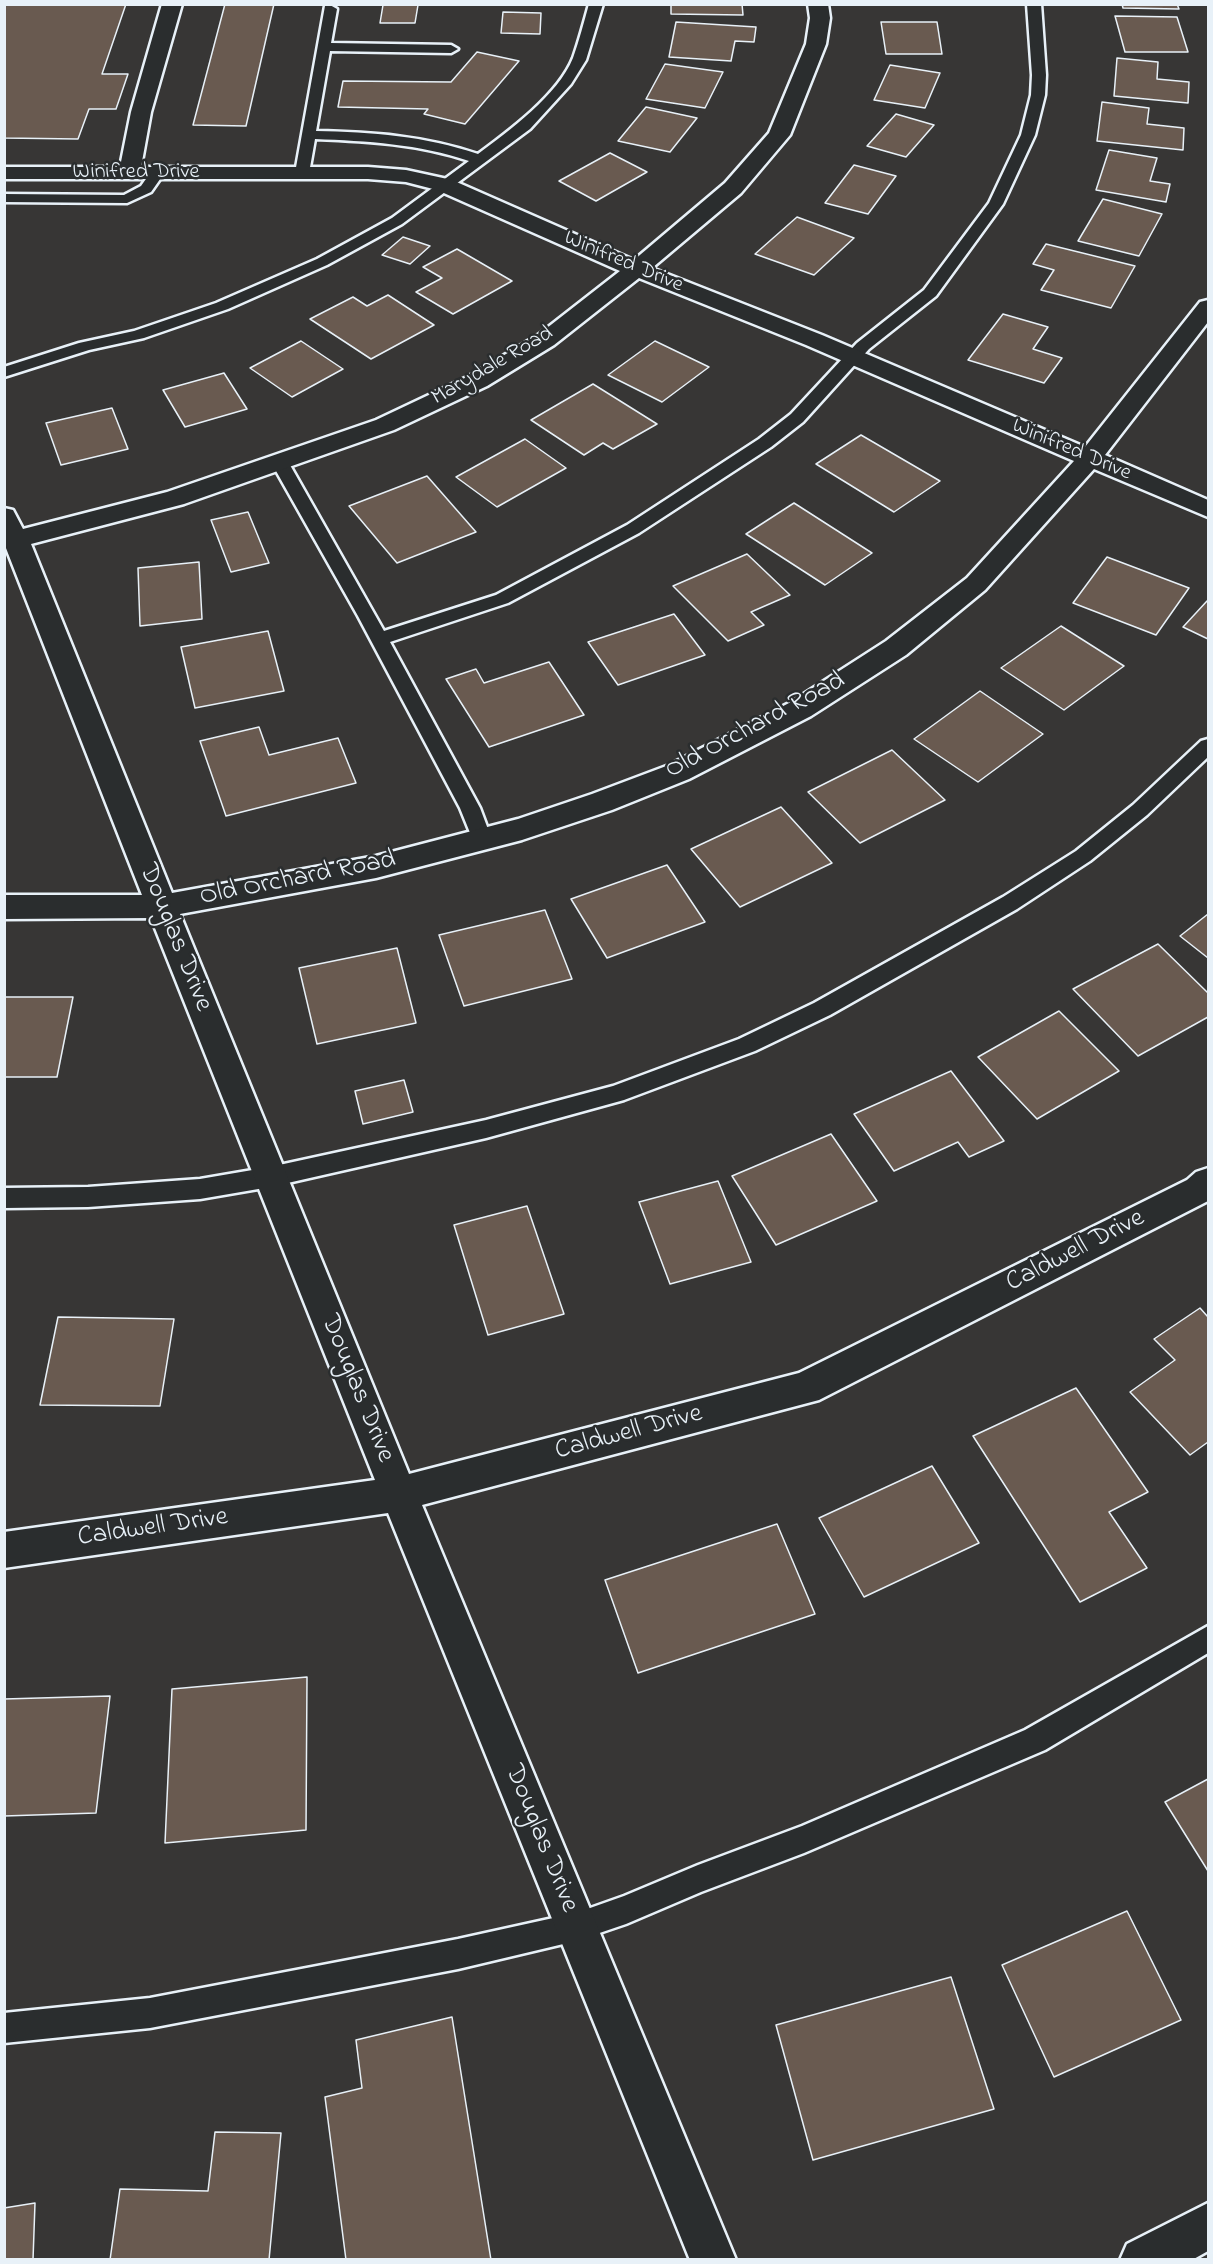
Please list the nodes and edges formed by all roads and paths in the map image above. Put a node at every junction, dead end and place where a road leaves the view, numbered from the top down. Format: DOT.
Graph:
graph roads {
  1 [pos="172,4"];
  2 [pos="596,4"];
  3 [pos="818,4"];
  4 [pos="1034,4"];
  5 [pos="330,9"];
  6 [pos="323,47"];
  7 [pos="451,49"];
  8 [pos="310,135"];
  9 [pos="479,159"];
  10 [pos="158,172"];
  11 [pos="4,173"];
  12 [pos="129,173"];
  13 [pos="302,173"];
  14 [pos="444,185"];
  15 [pos="4,198"];
  16 [pos="635,269"];
  17 [pos="1209,307"];
  18 [pos="851,357"];
  19 [pos="4,372"];
  20 [pos="1089,459"];
  21 [pos="280,462"];
  22 [pos="1209,509"];
  23 [pos="10,527"];
  24 [pos="379,639"];
  25 [pos="1209,746"];
  26 [pos="482,840"];
  27 [pos="161,906"];
  28 [pos="4,907"];
  29 [pos="270,1177"];
  30 [pos="1209,1182"];
  31 [pos="4,1198"];
  32 [pos="398,1494"];
  33 [pos="4,1550"];
  34 [pos="1209,1639"];
  35 [pos="576,1927"];
  36 [pos="4,2028"];
  37 [pos="1209,2226"];
  38 [pos="714,2259"];
  39 [pos="1143,2259"];
  1 -- 12 [label="street"];
  2 -- 9 [label="lane"];
  3 -- 16 [label="street, Marydale Road"];
  4 -- 18 [label="lane"];
  5 -- 6 [label="lane"];
  6 -- 7 [label="lane"];
  6 -- 8 [label="lane"];
  8 -- 9 [label="lane"];
  8 -- 13 [label="lane"];
  9 -- 14 [label="lane"];
  10 -- 12 [label="street, Winifred Drive"];
  10 -- 13 [label="street, Winifred Drive"];
  10 -- 15 [label="lane"];
  11 -- 12 [label="street, Winifred Drive"];
  13 -- 14 [label="street, Winifred Drive"];
  14 -- 16 [label="street, Winifred Drive"];
  14 -- 19 [label="lane"];
  16 -- 18 [label="street, Winifred Drive"];
  16 -- 21 [label="street, Marydale Road"];
  17 -- 20 [label="street, Old Orchard Road"];
  18 -- 20 [label="street, Winifred Drive"];
  18 -- 24 [label="lane"];
  20 -- 22 [label="street, Winifred Drive"];
  20 -- 26 [label="street, Old Orchard Road"];
  21 -- 23 [label="street, Marydale Road"];
  21 -- 24 [label="lane"];
  23 -- 27 [label="street, Douglas Drive"];
  24 -- 26 [label="lane"];
  25 -- 29 [label="lane"];
  26 -- 27 [label="street, Old Orchard Road"];
  27 -- 28 [label="street, Old Orchard Road"];
  27 -- 29 [label="street, Douglas Drive"];
  29 -- 31 [label="lane"];
  29 -- 32 [label="street, Douglas Drive"];
  30 -- 32 [label="street, Caldwell Drive"];
  32 -- 33 [label="street, Caldwell Drive"];
  32 -- 35 [label="street, Douglas Drive"];
  34 -- 35 [label="lane"];
  35 -- 36 [label="lane"];
  35 -- 38 [label="street, Douglas Drive"];
  37 -- 39 [label="street"];
}
